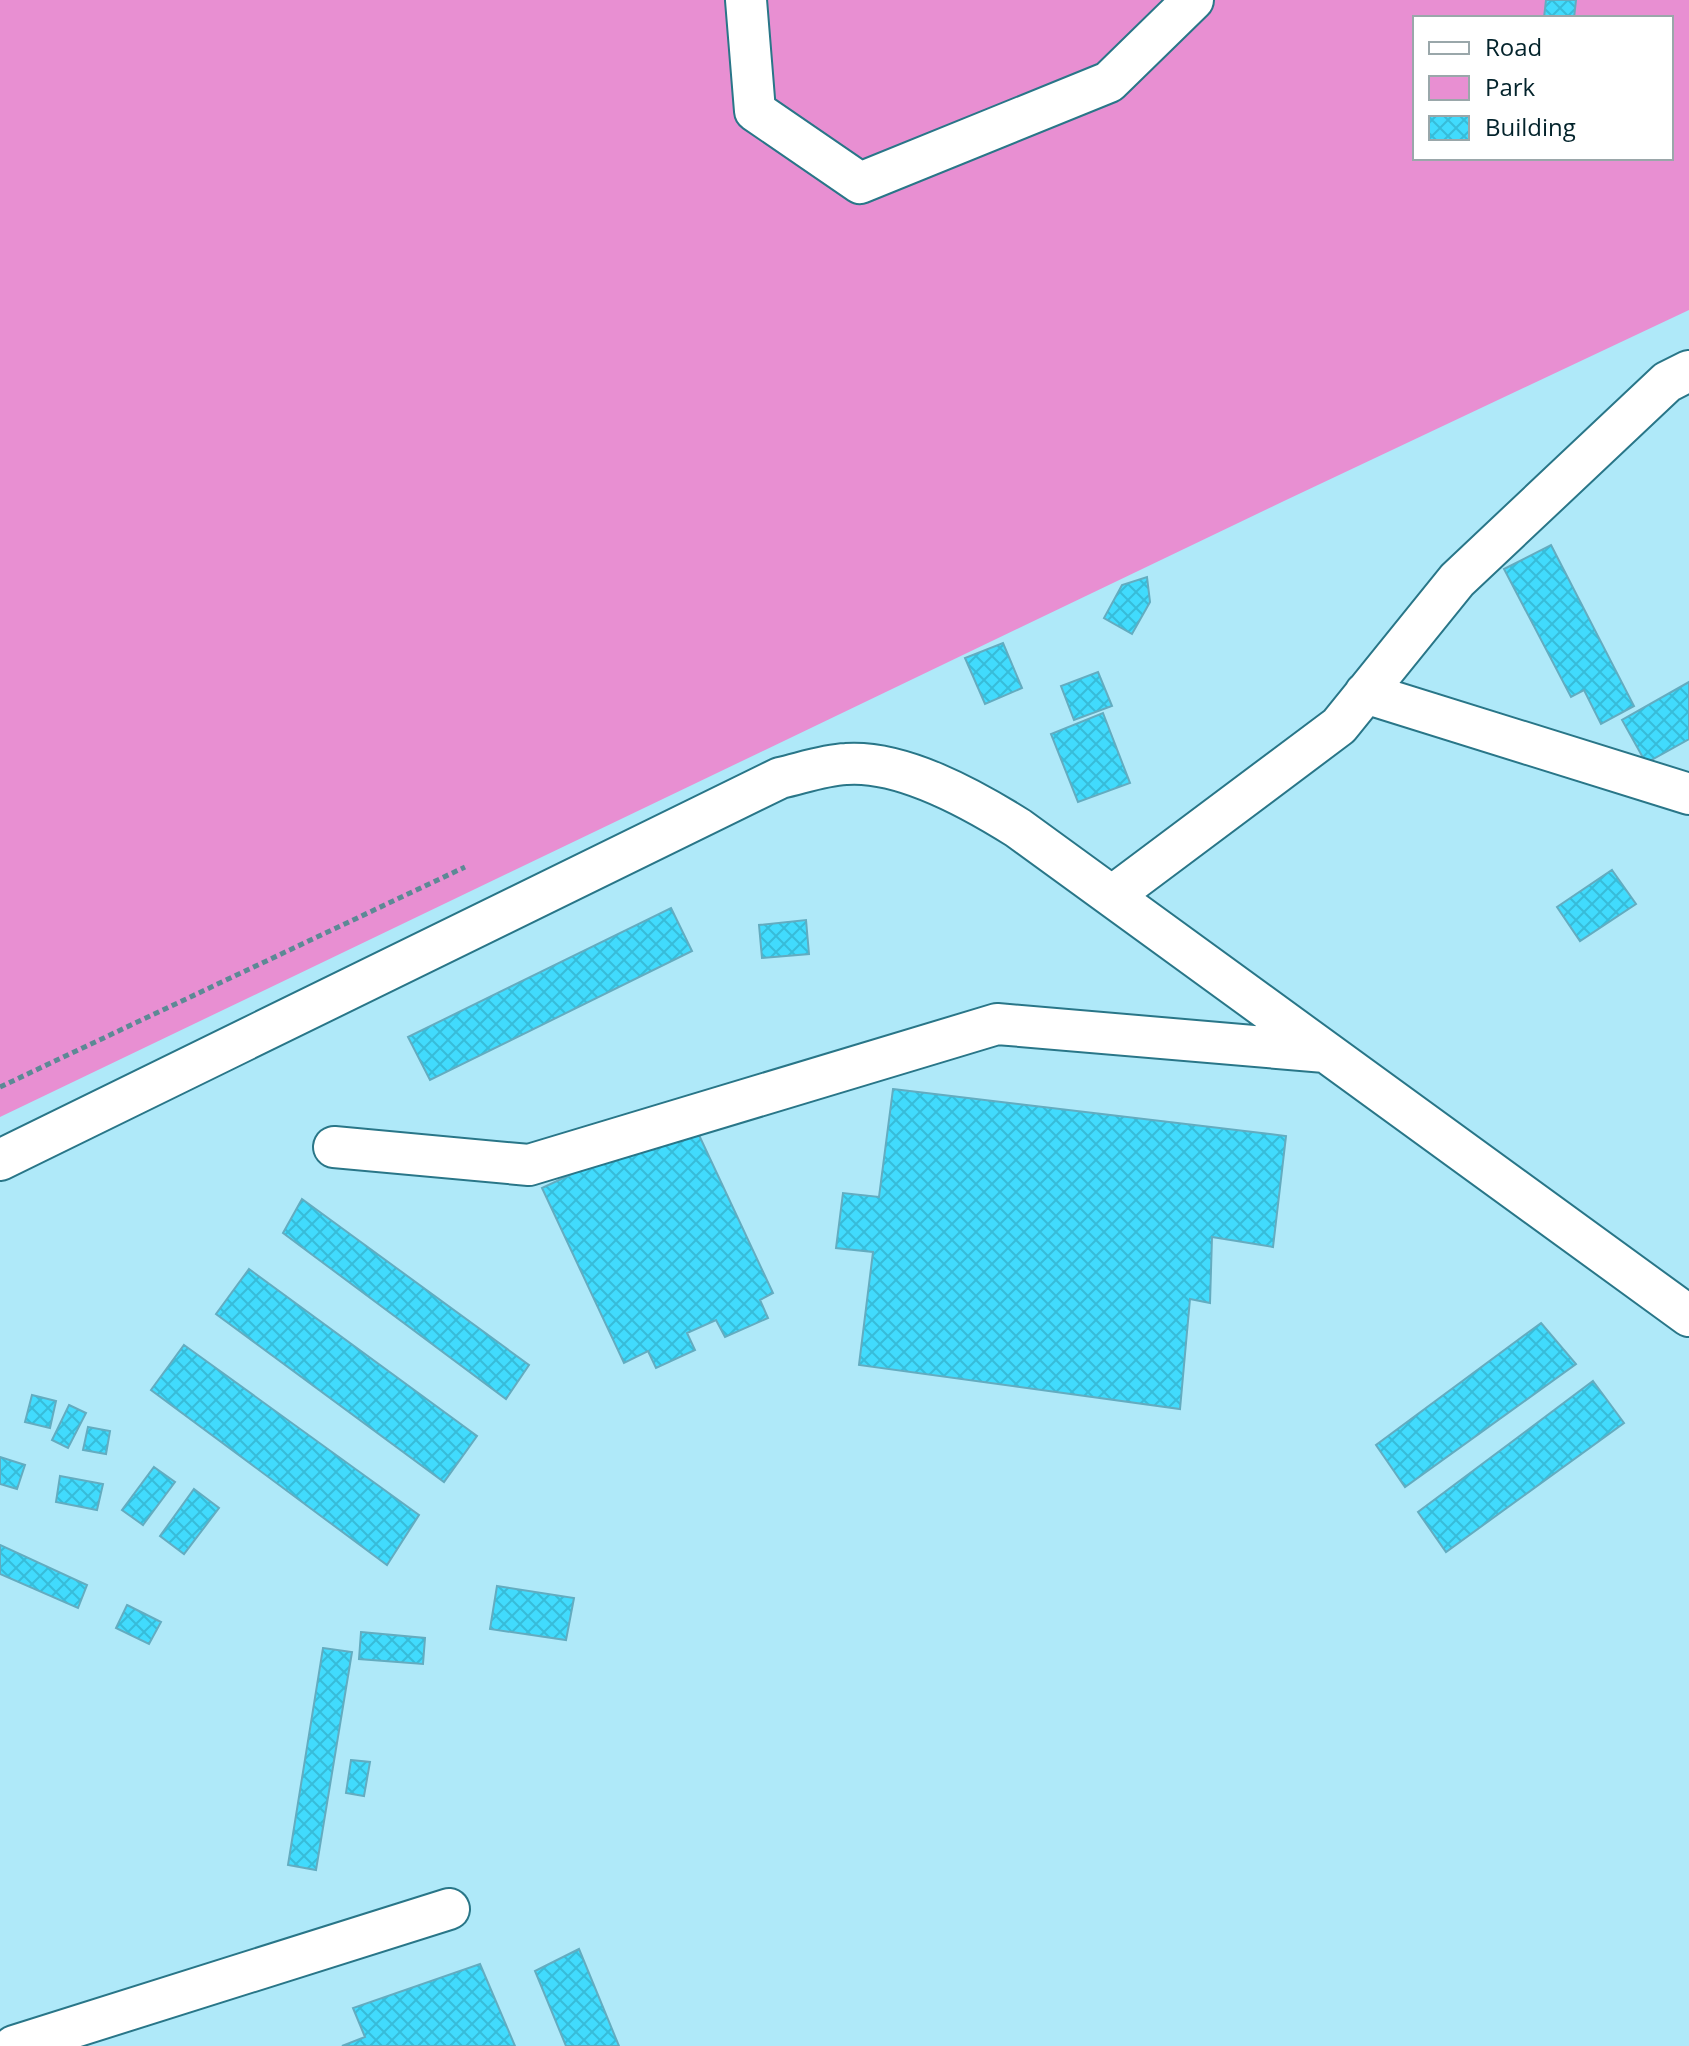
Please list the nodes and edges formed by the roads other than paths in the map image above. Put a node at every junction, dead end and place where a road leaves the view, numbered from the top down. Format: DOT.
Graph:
graph roads {
  1 [pos="746,0"];
  2 [pos="1193,0"];
  3 [pos="1689,371"];
  4 [pos="1365,693"];
  5 [pos="1689,794"];
  6 [pos="1112,896"];
  7 [pos="1325,1052"];
  8 [pos="334,1147"];
  9 [pos="0,1160"];
  10 [pos="1689,1316"];
  11 [pos="449,1909"];
  12 [pos="14,2046"];
  1 -- 2 [label="lane"];
  3 -- 4 [label="lane"];
  4 -- 5 [label="lane"];
  4 -- 6 [label="lane"];
  6 -- 7 [label="lane"];
  6 -- 9 [label="lane"];
  7 -- 8 [label="lane"];
  7 -- 10 [label="lane"];
  11 -- 12 [label="lane"];
}
